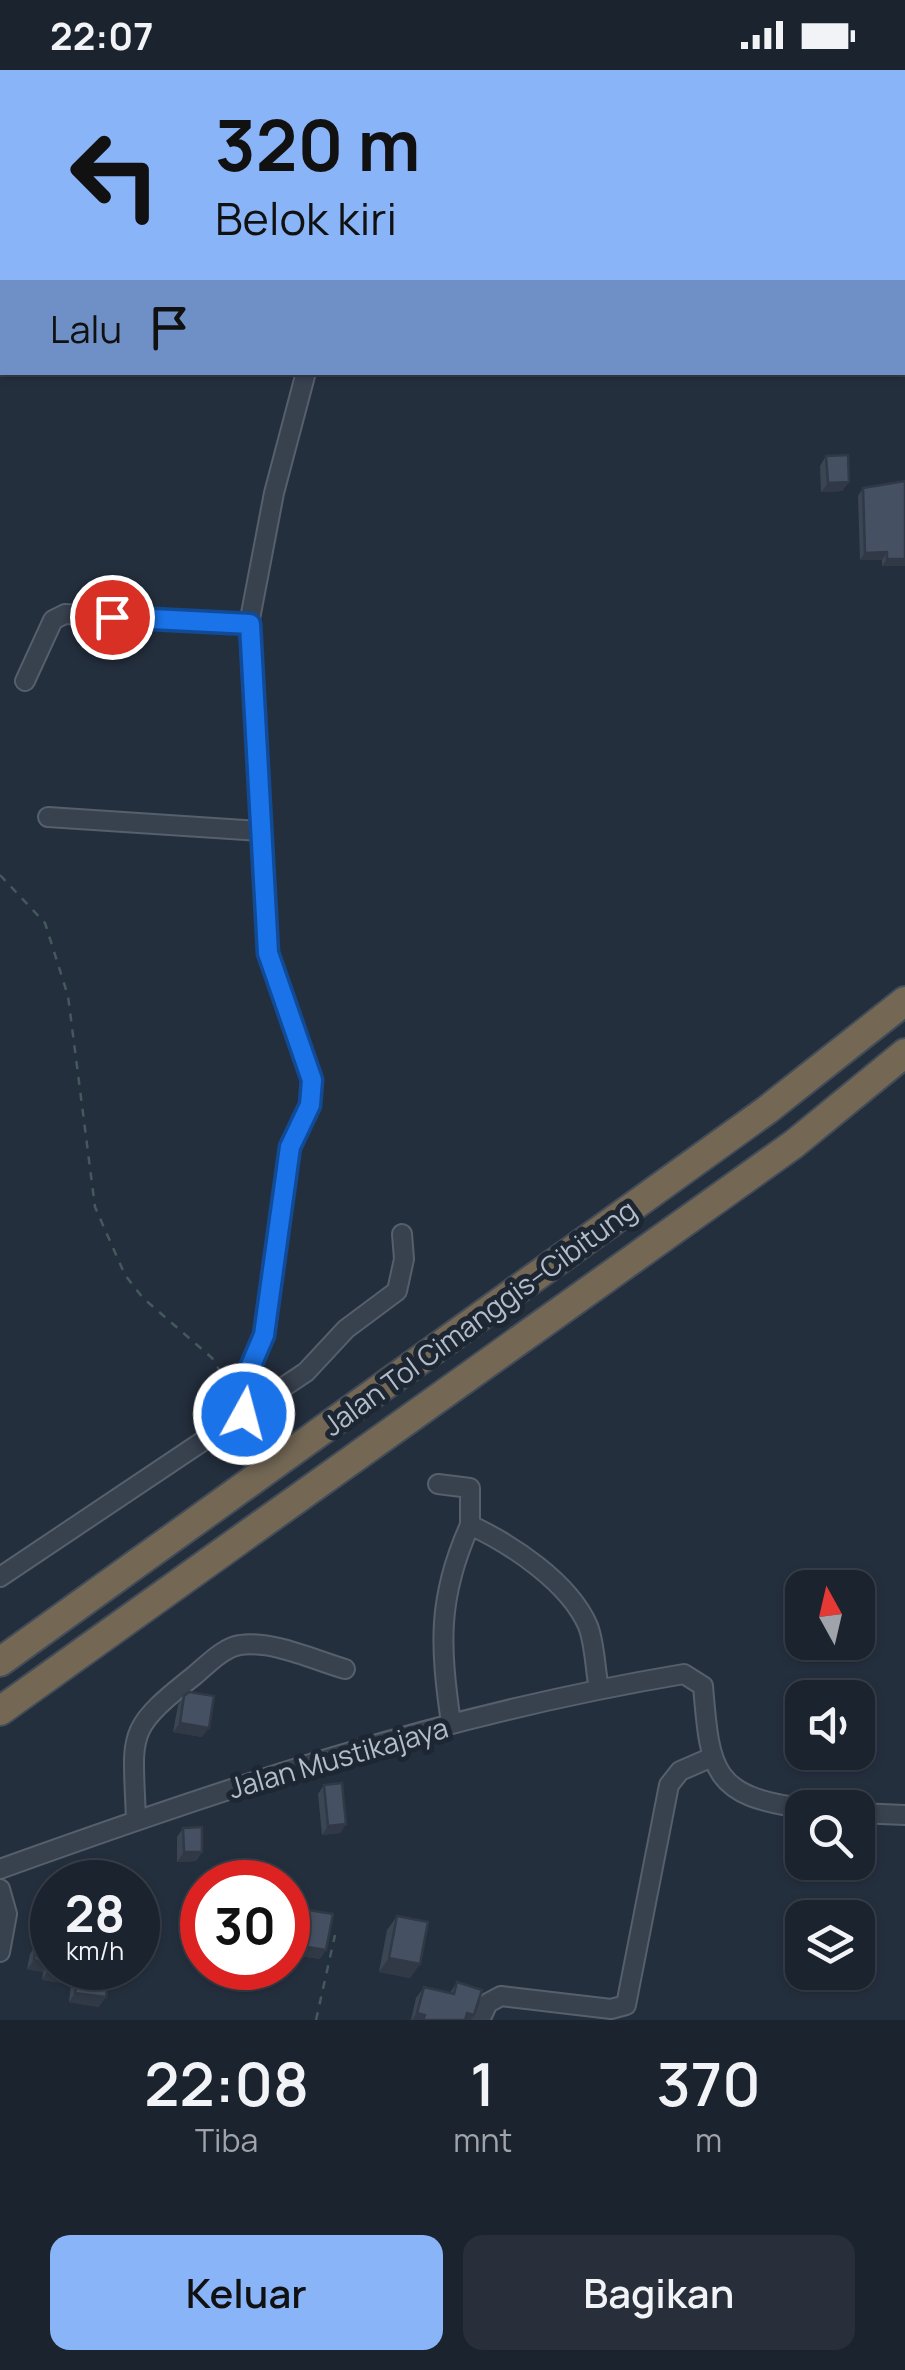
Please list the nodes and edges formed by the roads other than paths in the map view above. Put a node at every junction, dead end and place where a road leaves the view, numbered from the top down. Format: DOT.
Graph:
graph roads {
  1 [pos="305,375"];
  2 [pos="250,624"];
  3 [pos="25,681"];
  4 [pos="48,817"];
  5 [pos="262,831"];
  6 [pos="905,1001"];
  7 [pos="905,1053"];
  8 [pos="402,1234"];
  9 [pos="240,1406"];
  10 [pos="438,1484"];
  11 [pos="470,1525"];
  12 [pos="0,1577"];
  13 [pos="0,1662"];
  14 [pos="345,1669"];
  15 [pos="598,1688"];
  16 [pos="0,1711"];
  17 [pos="452,1723"];
  18 [pos="710,1758"];
  19 [pos="785,1805"];
  20 [pos="875,1814"];
  21 [pos="905,1815"];
  22 [pos="136,1820"];
  23 [pos="0,1869"];
  24 [pos="0,1889"];
  25 [pos="0,1952"];
  26 [pos="480,2020"];
  1 -- 2 [label="street"];
  2 -- 3 [label="street"];
  2 -- 5 [label="street"];
  4 -- 5 [label="street"];
  5 -- 9 [label="street"];
  6 -- 13 [label="highway, Jalan Tol Cimanggis–Cibitung"];
  7 -- 16 [label="highway, Jalan Tol Cimanggis–Cibitung"];
  8 -- 9 [label="street"];
  9 -- 12 [label="street"];
  10 -- 11 [label="street"];
  11 -- 15 [label="street"];
  11 -- 17 [label="street"];
  14 -- 22 [label="street"];
  15 -- 17 [label="street, Jalan Mustikajaya"];
  15 -- 18 [label="street, Jalan Mustikajaya"];
  17 -- 22 [label="street, Jalan Mustikajaya"];
  18 -- 19 [label="street"];
  18 -- 26 [label="street"];
  20 -- 21 [label="street"];
  22 -- 23 [label="street, Jalan Mustikajaya"];
  24 -- 25 [label="street"];
}
